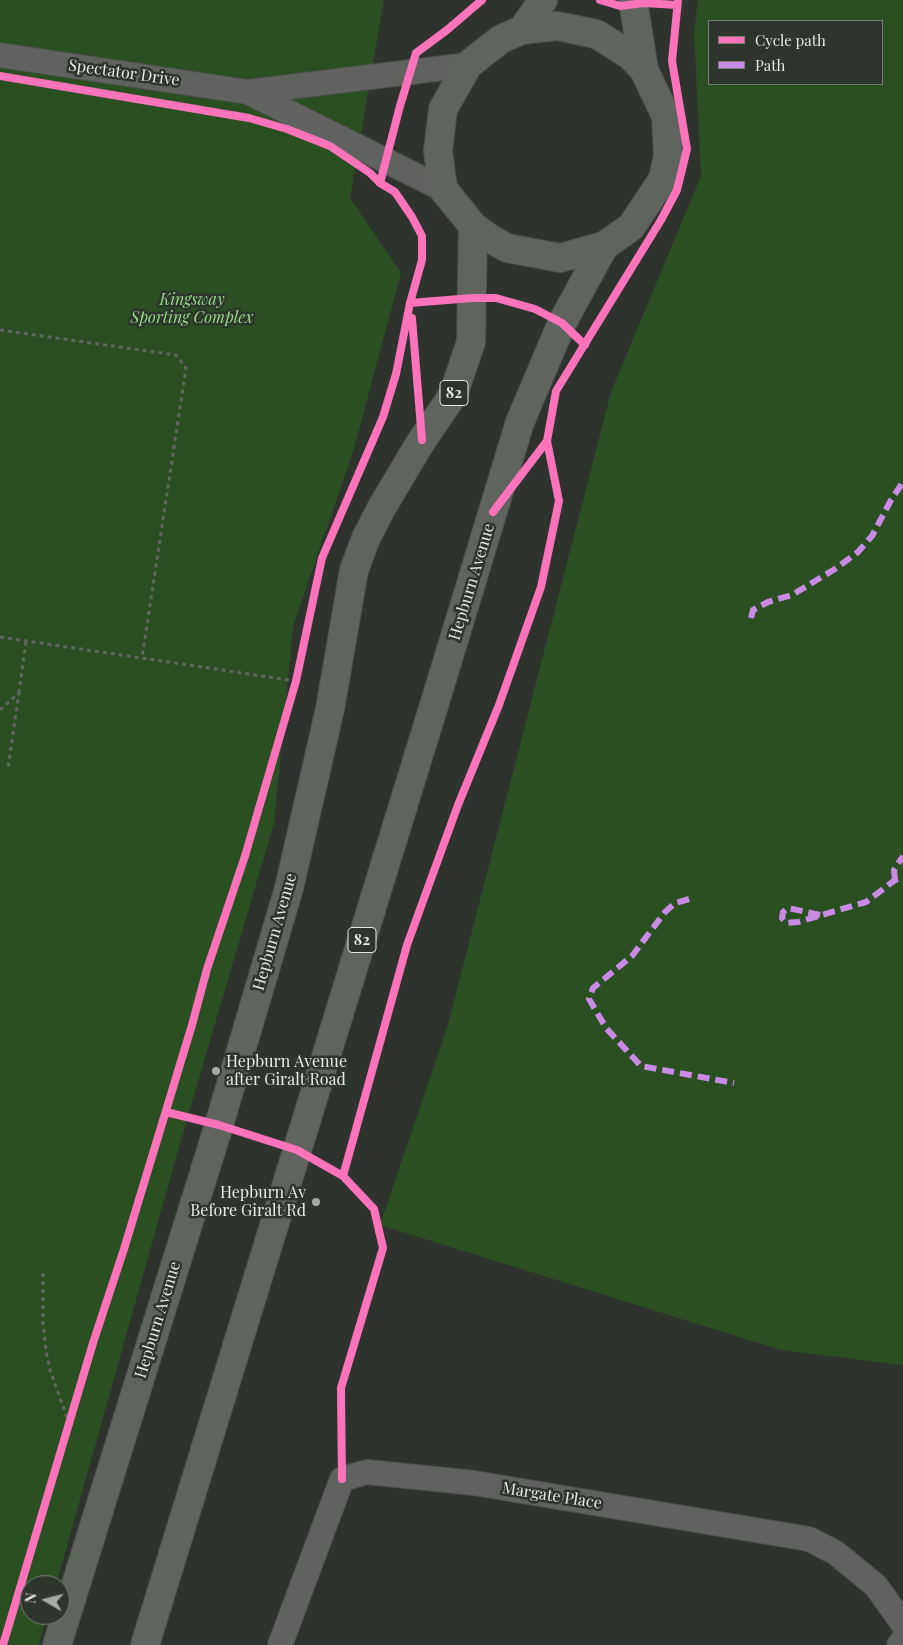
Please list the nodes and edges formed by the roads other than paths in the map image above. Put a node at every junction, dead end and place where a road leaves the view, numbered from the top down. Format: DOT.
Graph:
graph roads {
  1 [pos="543,0"];
  2 [pos="632,0"];
  3 [pos="522,30"];
  4 [pos="0,55"];
  5 [pos="468,65"];
  6 [pos="644,70"];
  7 [pos="248,92"];
  8 [pos="443,189"];
  9 [pos="474,226"];
  10 [pos="604,246"];
  11 [pos="903,1624"];
  12 [pos="903,1640"];
  13 [pos="57,1645"];
  14 [pos="145,1645"];
  15 [pos="280,1645"];
  16 [pos="899,1645"];
  1 -- 3 [label="main road"];
  2 -- 6 [label="main road, 82"];
  3 -- 5 [label="main road, 82"];
  3 -- 6 [label="main road, 82"];
  4 -- 7 [label="street, Spectator Drive"];
  5 -- 7 [label="street, Spectator Drive"];
  5 -- 8 [label="main road, 82"];
  6 -- 10 [label="main road, 82"];
  7 -- 8 [label="street, Spectator Drive"];
  8 -- 9 [label="main road, 82"];
  9 -- 10 [label="main road, 82"];
  9 -- 13 [label="main road, Hepburn Avenue / 82"];
  10 -- 14 [label="main road, Hepburn Avenue / 82"];
  11 -- 15 [label="street, Margate Place"];
  12 -- 16 [label="street"];
}
